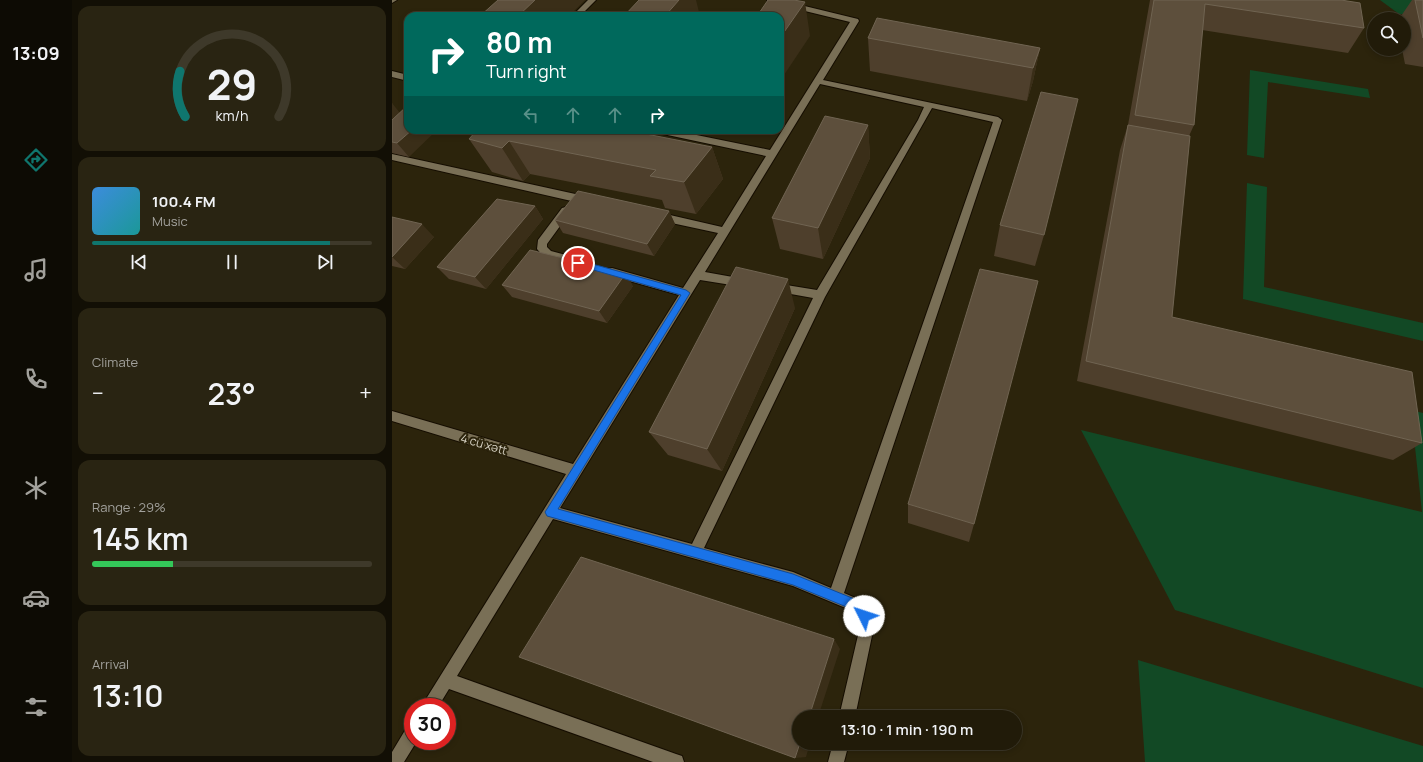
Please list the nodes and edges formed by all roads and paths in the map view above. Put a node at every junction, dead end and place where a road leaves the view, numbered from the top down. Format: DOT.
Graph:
graph roads {
  1 [pos="592,0"];
  2 [pos="771,0"];
  3 [pos="580,12"];
  4 [pos="392,74"];
  5 [pos="404,77"];
  6 [pos="817,82"];
  7 [pos="928,105"];
  8 [pos="684,134"];
  9 [pos="772,154"];
  10 [pos="392,157"];
  11 [pos="576,198"];
  12 [pos="600,203"];
  13 [pos="647,213"];
  14 [pos="725,231"];
  15 [pos="586,265"];
  16 [pos="602,269"];
  17 [pos="697,275"];
  18 [pos="751,284"];
  19 [pos="767,286"];
  20 [pos="686,293"];
  21 [pos="820,295"];
  22 [pos="392,416"];
  23 [pos="576,471"];
  24 [pos="550,512"];
  25 [pos="695,552"];
  26 [pos="835,597"];
  27 [pos="446,680"];
  28 [pos="435,698"];
  29 [pos="849,710"];
  30 [pos="404,746"];
  31 [pos="839,750"];
  32 [pos="395,758"];
  33 [pos="676,762"];
  34 [pos="836,762"];
  1 -- 3 [label="street"];
  2 -- 6 [label="street"];
  4 -- 5 [label="street"];
  6 -- 7 [label="street"];
  6 -- 9 [label="street"];
  7 -- 21 [label="street"];
  7 -- 26 [label="street"];
  8 -- 9 [label="street"];
  9 -- 14 [label="street"];
  10 -- 11 [label="street"];
  11 -- 12 [label="street"];
  11 -- 15 [label="street"];
  13 -- 14 [label="street"];
  14 -- 17 [label="street"];
  16 -- 20 [label="street"];
  17 -- 18 [label="street"];
  17 -- 20 [label="street"];
  19 -- 21 [label="street"];
  20 -- 23 [label="street"];
  21 -- 25 [label="street"];
  22 -- 23 [label="street, 4 cü xətt"];
  23 -- 24 [label="street"];
  24 -- 25 [label="street"];
  24 -- 27 [label="street"];
  25 -- 26 [label="street"];
  26 -- 29 [label="street"];
  27 -- 28 [label="street"];
  27 -- 33 [label="street"];
  30 -- 32 [label="street"];
  31 -- 34 [label="street"];
}
